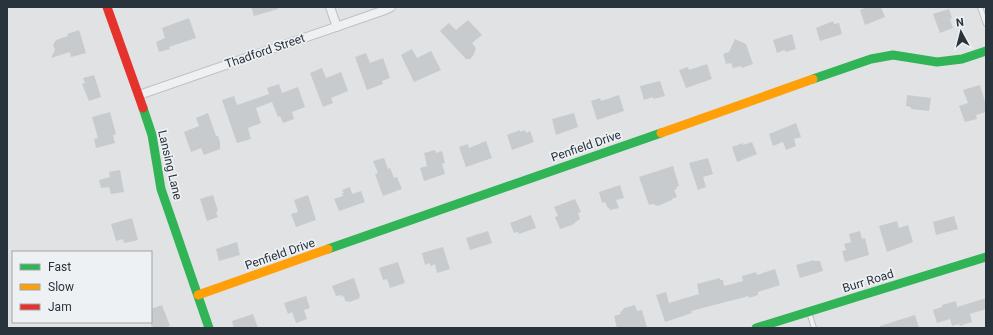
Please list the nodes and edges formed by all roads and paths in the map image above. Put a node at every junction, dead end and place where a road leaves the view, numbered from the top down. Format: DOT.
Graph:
graph roads {
  1 [pos="107,7"];
  2 [pos="330,7"];
  3 [pos="391,7"];
  4 [pos="980,7"];
  5 [pos="986,24"];
  6 [pos="337,27"];
  7 [pos="986,51"];
  8 [pos="139,95"];
  9 [pos="986,257"];
  10 [pos="198,295"];
  11 [pos="808,312"];
  12 [pos="209,328"];
  13 [pos="756,328"];
  14 [pos="814,328"];
  1 -- 8 [label="street, Lansing Lane"];
  2 -- 6 [label="street"];
  3 -- 6 [label="street, Thadford Street"];
  4 -- 5 [label="lane"];
  6 -- 8 [label="street, Thadford Street"];
  7 -- 10 [label="street, Penfield Drive"];
  8 -- 10 [label="street, Lansing Lane"];
  9 -- 11 [label="street, Burr Road"];
  10 -- 12 [label="street, Lansing Lane"];
  11 -- 13 [label="street, Burr Road"];
  11 -- 14 [label="lane"];
}
